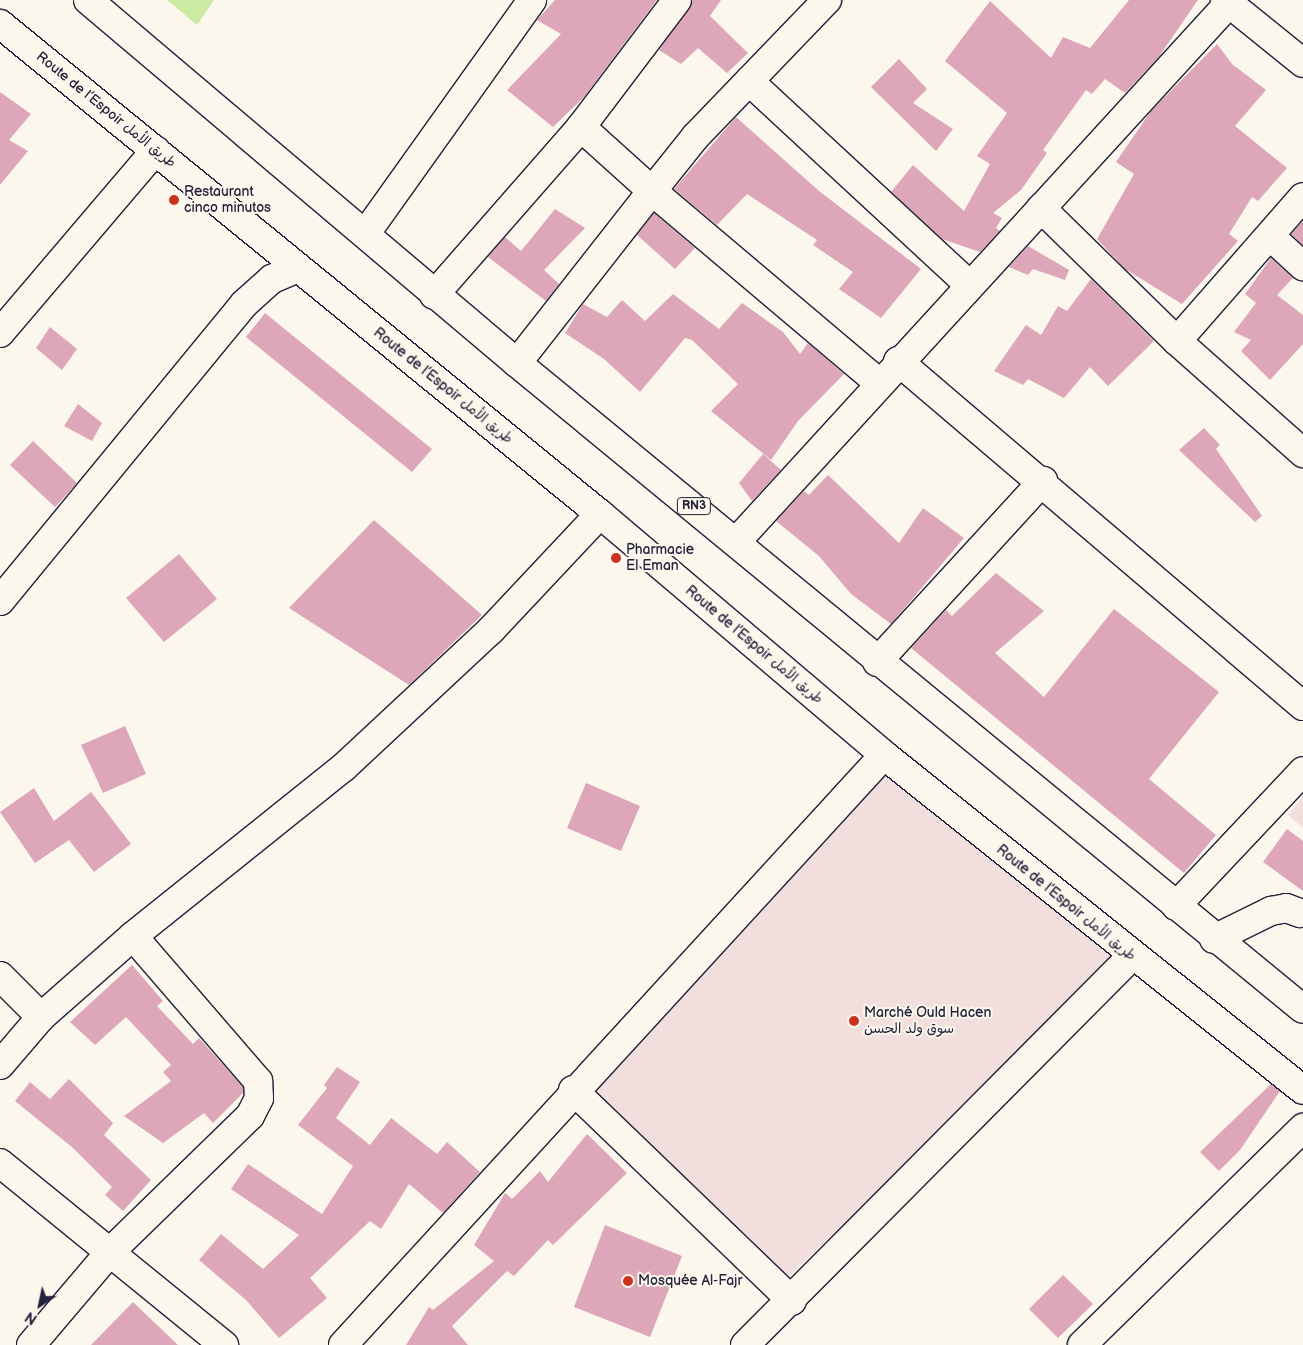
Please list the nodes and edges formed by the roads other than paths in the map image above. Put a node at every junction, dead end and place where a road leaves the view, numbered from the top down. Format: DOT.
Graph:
graph roads {
  1 [pos="88,0"];
  2 [pos="532,0"];
  3 [pos="677,0"];
  4 [pos="827,0"];
  5 [pos="1229,1"];
  6 [pos="0,24"];
  7 [pos="1303,64"];
  8 [pos="749,81"];
  9 [pos="581,127"];
  10 [pos="156,150"];
  11 [pos="652,191"];
  12 [pos="1303,197"];
  13 [pos="1041,208"];
  14 [pos="366,232"];
  15 [pos="1270,236"];
  16 [pos="1303,266"];
  17 [pos="298,268"];
  18 [pos="969,285"];
  19 [pos="434,294"];
  20 [pos="5,317"];
  21 [pos="1177,341"];
  22 [pos="898,361"];
  23 [pos="517,363"];
  24 [pos="879,383"];
  25 [pos="1303,453"];
  26 [pos="1042,481"];
  27 [pos="600,514"];
  28 [pos="736,542"];
  29 [pos="0,601"];
  30 [pos="877,662"];
  31 [pos="1303,706"];
  32 [pos="884,755"];
  33 [pos="1303,771"];
  34 [pos="1176,906"];
  35 [pos="1300,913"];
  36 [pos="134,936"];
  37 [pos="1214,939"];
  38 [pos="1131,956"];
  39 [pos="0,976"];
  40 [pos="1303,1010"];
  41 [pos="41,1017"];
  42 [pos="0,1065"];
  43 [pos="573,1090"];
  44 [pos="1303,1090"];
  45 [pos="1303,1128"];
  46 [pos="0,1163"];
  47 [pos="110,1252"];
  48 [pos="792,1301"];
  49 [pos="31,1345"];
  50 [pos="224,1345"];
  51 [pos="343,1345"];
  52 [pos="745,1345"];
  53 [pos="1082,1345"];
  1 -- 14 [label="main road, RN3"];
  2 -- 14 [label="main road"];
  3 -- 9 [label="main road"];
  4 -- 8 [label="main road"];
  5 -- 7 [label="main road"];
  5 -- 13 [label="main road"];
  6 -- 10 [label="main road, Route de l’Espoir طريق الأمل"];
  8 -- 11 [label="main road"];
  8 -- 18 [label="main road"];
  9 -- 11 [label="main road"];
  9 -- 19 [label="main road"];
  10 -- 17 [label="main road, Route de l’Espoir طريق الأمل"];
  10 -- 20 [label="main road"];
  11 -- 23 [label="main road"];
  11 -- 24 [label="main road"];
  12 -- 15 [label="main road"];
  13 -- 18 [label="main road"];
  13 -- 21 [label="main road"];
  14 -- 19 [label="main road, RN3"];
  15 -- 16 [label="main road"];
  15 -- 21 [label="main road"];
  17 -- 27 [label="main road, Route de l’Espoir طريق الأمل"];
  17 -- 29 [label="main road"];
  18 -- 22 [label="main road"];
  19 -- 23 [label="main road, RN3"];
  21 -- 25 [label="main road"];
  22 -- 24 [label="main road"];
  22 -- 26 [label="main road"];
  23 -- 28 [label="main road, RN3"];
  24 -- 28 [label="main road"];
  26 -- 30 [label="main road"];
  26 -- 31 [label="main road"];
  27 -- 32 [label="main road, Route de l’Espoir طريق الأمل"];
  27 -- 36 [label="main road"];
  28 -- 30 [label="main road, RN3"];
  30 -- 34 [label="main road, RN3"];
  32 -- 38 [label="main road, Route de l’Espoir طريق الأمل"];
  32 -- 43 [label="main road"];
  33 -- 34 [label="main road"];
  34 -- 37 [label="main road, RN3"];
  35 -- 37 [label="main road"];
  36 -- 41 [label="main road"];
  36 -- 47 [label="main road"];
  37 -- 40 [label="main road, RN3"];
  38 -- 44 [label="main road, Route de l’Espoir طريق الأمل"];
  38 -- 48 [label="main road"];
  39 -- 41 [label="main road"];
  41 -- 42 [label="main road"];
  43 -- 48 [label="main road"];
  43 -- 51 [label="main road"];
  45 -- 53 [label="main road"];
  46 -- 47 [label="main road"];
  47 -- 49 [label="main road"];
  47 -- 50 [label="main road"];
  48 -- 52 [label="main road"];
}
